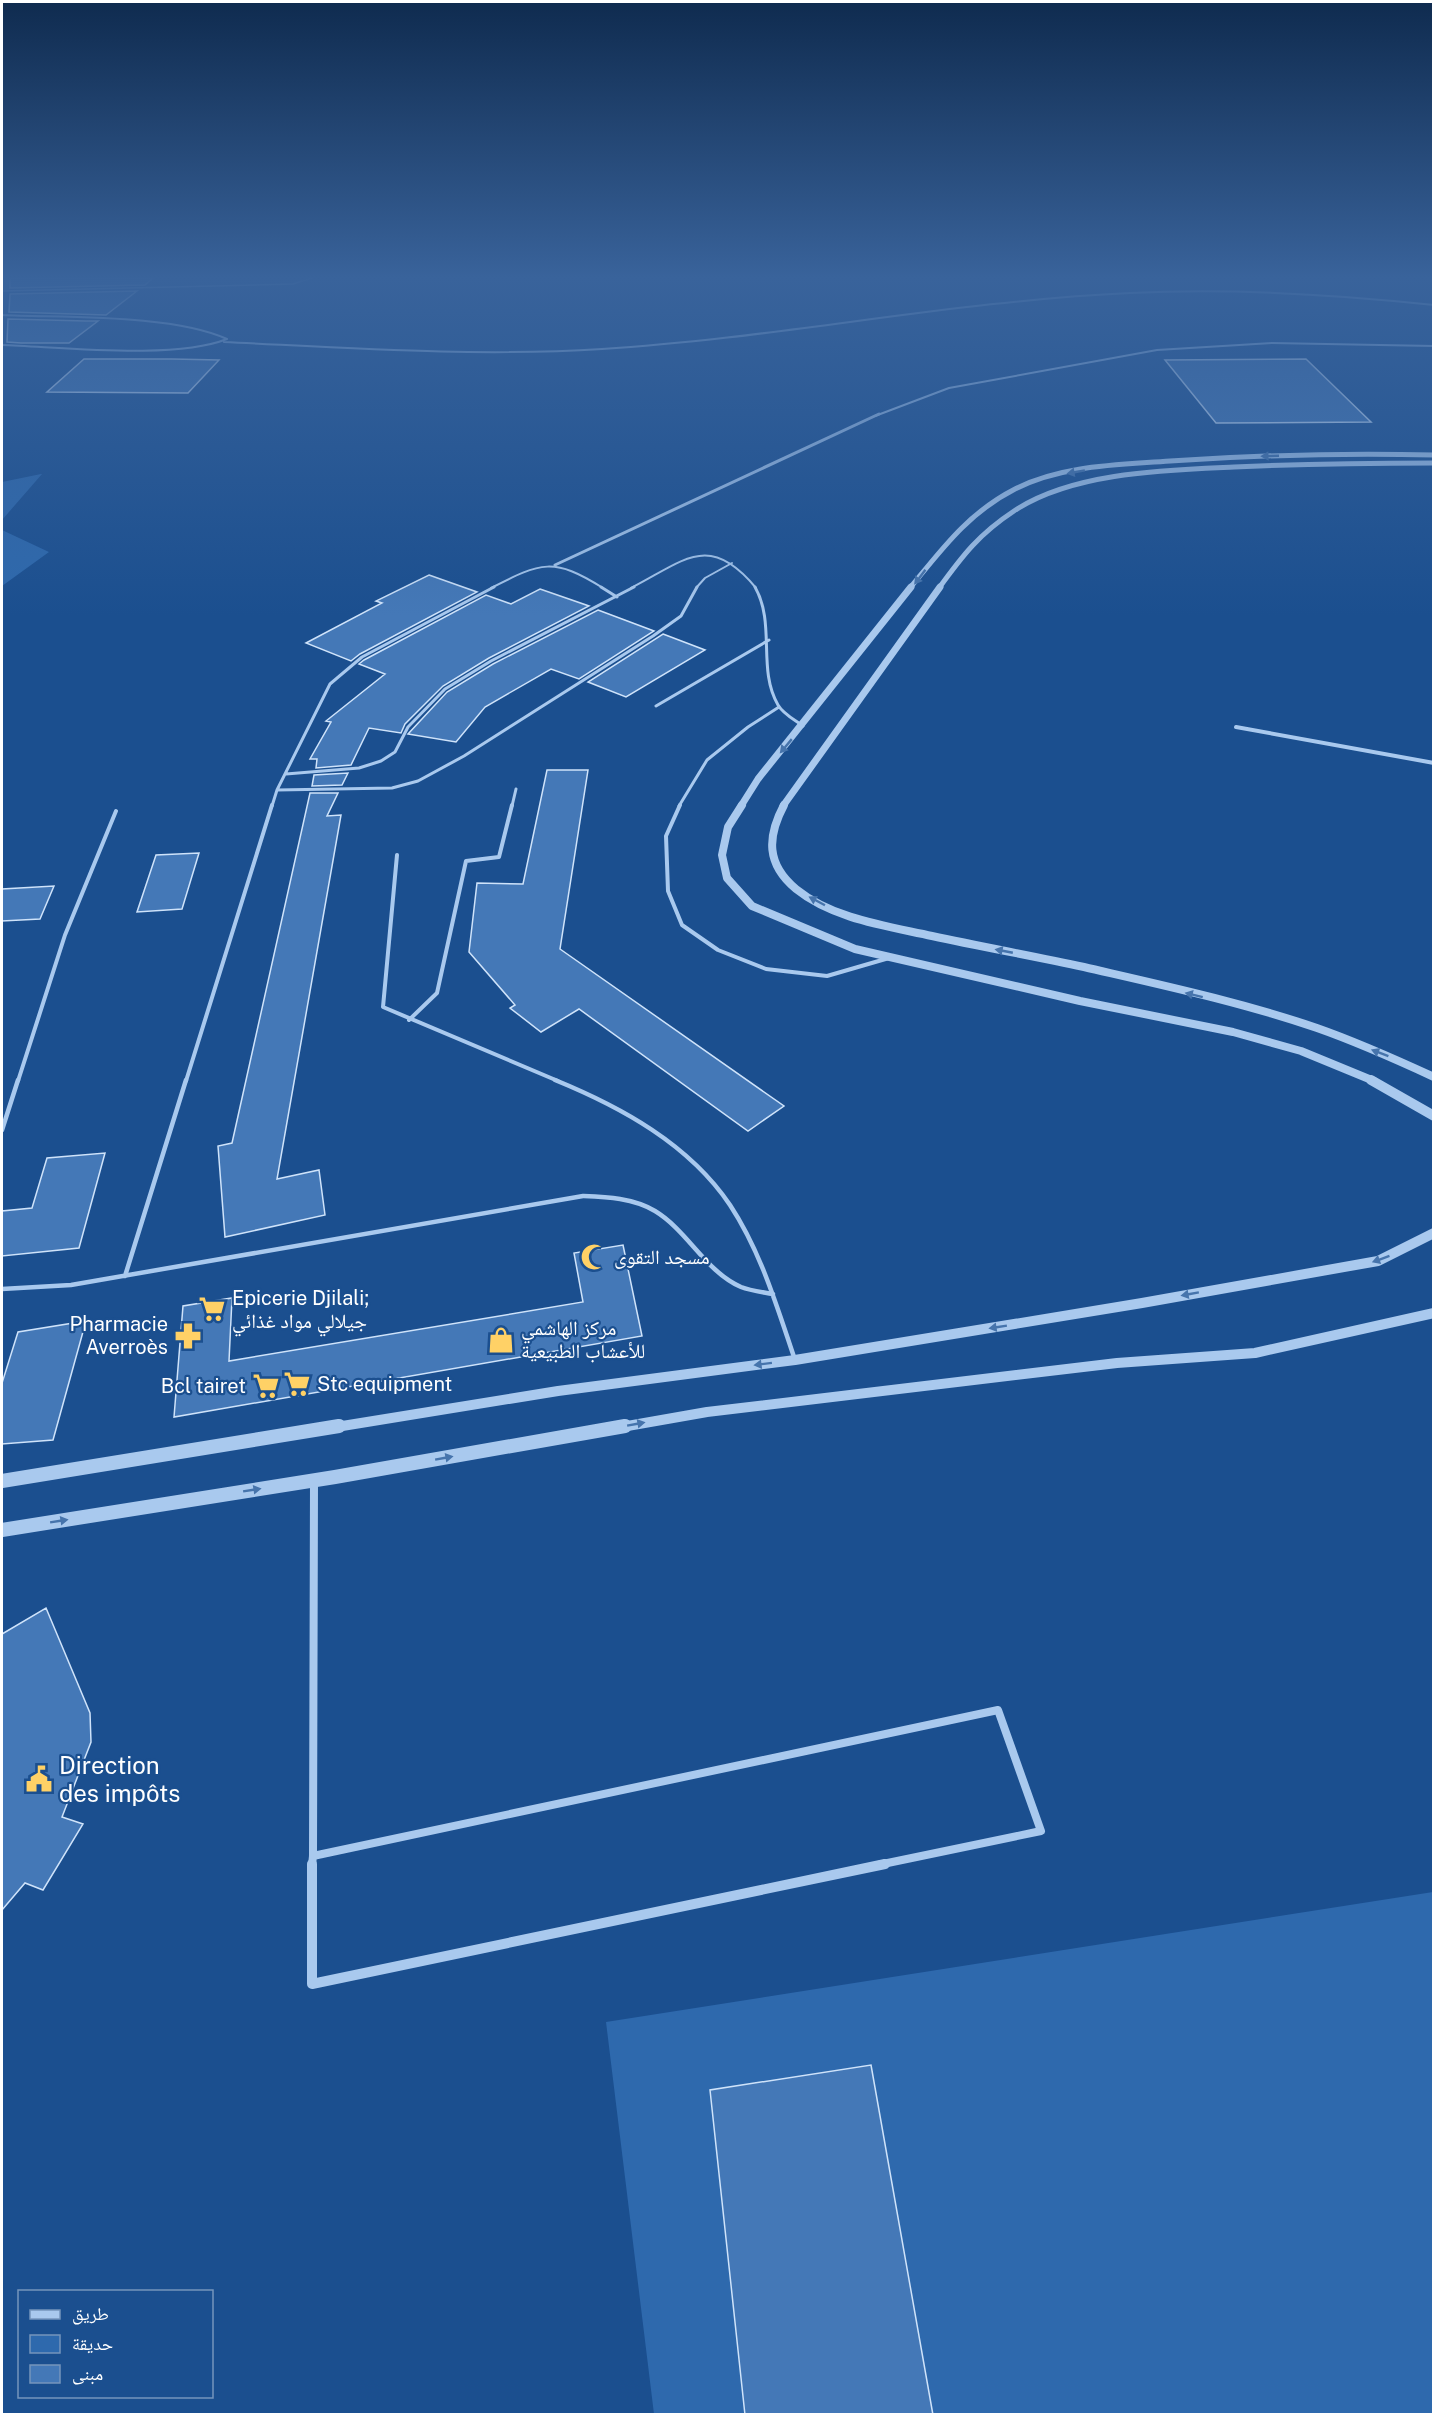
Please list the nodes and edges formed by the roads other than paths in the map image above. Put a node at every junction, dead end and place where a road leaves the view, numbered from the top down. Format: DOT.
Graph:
graph roads {
  1 [pos="941,391"];
  2 [pos="1434,455"];
  3 [pos="1434,463"];
  4 [pos="732,563"];
  5 [pos="555,565"];
  6 [pos="617,597"];
  7 [pos="769,640"];
  8 [pos="656,706"];
  9 [pos="779,707"];
  10 [pos="803,726"];
  11 [pos="1236,727"];
  12 [pos="1434,763"];
  13 [pos="286,774"];
  14 [pos="516,789"];
  15 [pos="277,790"];
  16 [pos="116,811"];
  17 [pos="397,855"];
  18 [pos="891,957"];
  19 [pos="409,1020"];
  20 [pos="1434,1077"];
  21 [pos="1434,1116"];
  22 [pos="2,1130"];
  23 [pos="1434,1233"];
  24 [pos="125,1276"];
  25 [pos="2,1288"];
  26 [pos="773,1294"];
  27 [pos="1434,1313"];
  28 [pos="795,1360"];
  29 [pos="314,1480"];
  30 [pos="2,1481"];
  31 [pos="2,1530"];
  32 [pos="312,1856"];
  1 -- 5 [label="street"];
  2 -- 10 [label="street, one-way"];
  20 -- 3 [label="street, one-way"];
  4 -- 6 [label="lane"];
  4 -- 7 [label="lane"];
  4 -- 15 [label="lane"];
  5 -- 6 [label="lane"];
  5 -- 13 [label="lane"];
  6 -- 13 [label="lane"];
  7 -- 8 [label="lane"];
  7 -- 9 [label="lane"];
  9 -- 10 [label="lane"];
  9 -- 18 [label="lane"];
  10 -- 18 [label="street, one-way"];
  11 -- 12 [label="street"];
  13 -- 15 [label="lane"];
  14 -- 19 [label="lane"];
  15 -- 24 [label="lane"];
  16 -- 22 [label="lane"];
  17 -- 19 [label="lane"];
  18 -- 21 [label="street"];
  19 -- 26 [label="lane"];
  23 -- 28 [label="street, one-way"];
  24 -- 25 [label="lane"];
  24 -- 26 [label="lane"];
  26 -- 28 [label="lane"];
  29 -- 27 [label="street, one-way"];
  28 -- 30 [label="street, one-way"];
  31 -- 29 [label="street, one-way"];
  29 -- 32 [label="street"];
  32 -- 32 [label="street"];
}
